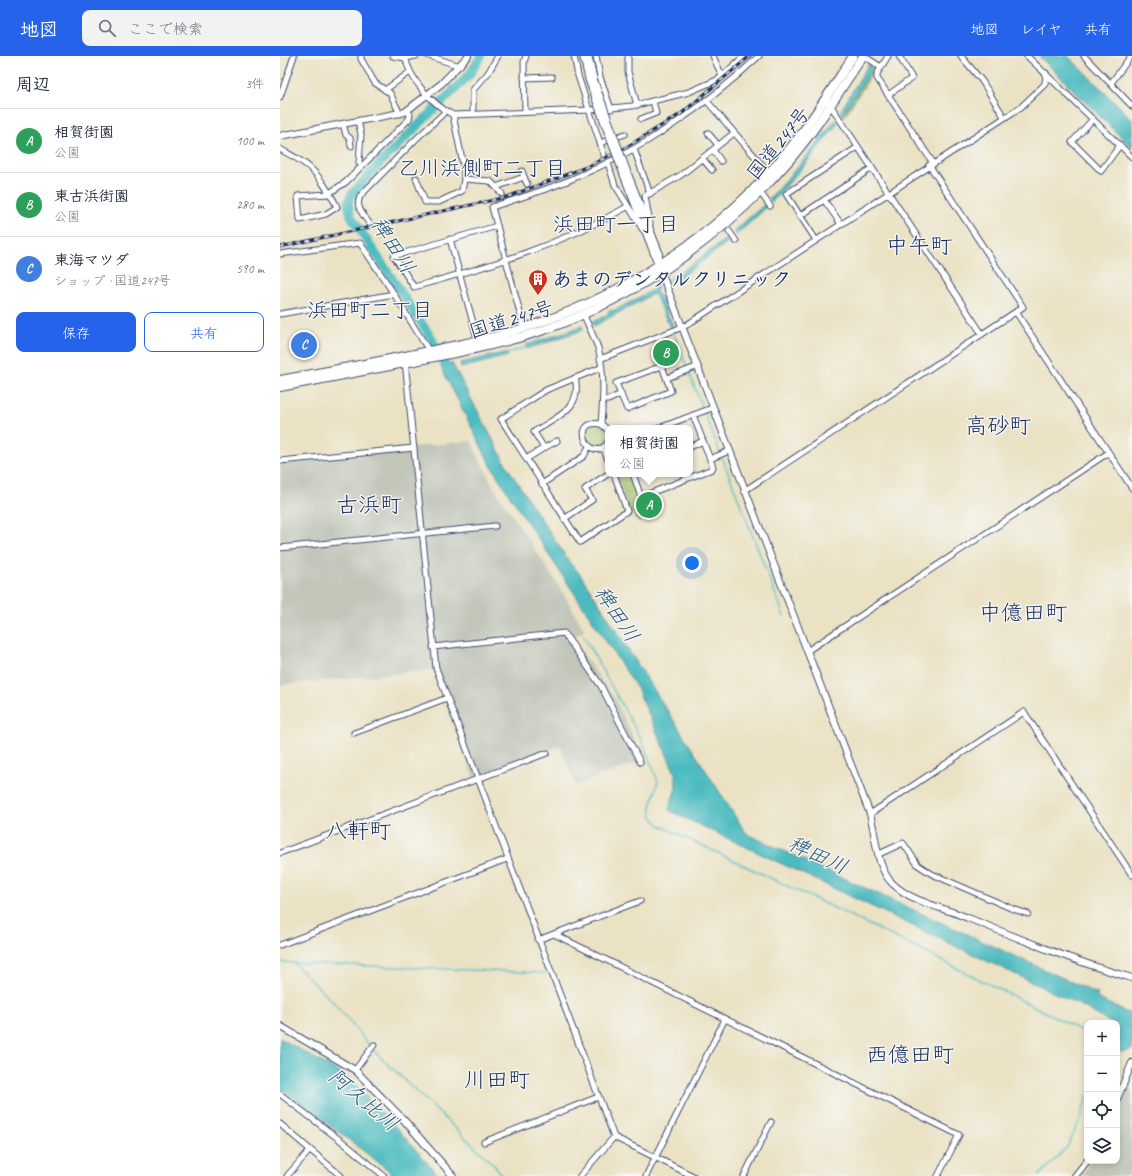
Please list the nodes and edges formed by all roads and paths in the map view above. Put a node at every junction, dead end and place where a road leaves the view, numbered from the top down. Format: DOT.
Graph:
graph roads {
  1 [pos="294,56"];
  2 [pos="362,56"];
  3 [pos="394,56"];
  4 [pos="416,56"];
  5 [pos="429,56"];
  6 [pos="468,56"];
  7 [pos="498,56"];
  8 [pos="526,56"];
  9 [pos="574,56"];
  10 [pos="583,56"];
  11 [pos="588,56"];
  12 [pos="596,56"];
  13 [pos="628,56"];
  14 [pos="713,56"];
  15 [pos="744,56"];
  16 [pos="759,56"];
  17 [pos="853,56"];
  18 [pos="888,56"];
  19 [pos="899,56"];
  20 [pos="961,56"];
  21 [pos="1027,56"];
  22 [pos="1084,56"];
  23 [pos="1131,56"];
  24 [pos="405,57"];
  25 [pos="866,57"];
  26 [pos="460,66"];
  27 [pos="881,67"];
  28 [pos="410,72"];
  29 [pos="1046,73"];
  30 [pos="722,76"];
  31 [pos="524,78"];
  32 [pos="552,78"];
  33 [pos="592,80"];
  34 [pos="1111,83"];
  35 [pos="282,89"];
  36 [pos="385,90"];
  37 [pos="888,95"];
  38 [pos="429,96"];
  39 [pos="280,97"];
  40 [pos="706,100"];
  41 [pos="653,102"];
  42 [pos="828,102"];
  43 [pos="637,104"];
  44 [pos="1132,106"];
  45 [pos="611,109"];
  46 [pos="591,110"];
  47 [pos="407,111"];
  48 [pos="445,111"];
  49 [pos="525,111"];
  50 [pos="400,114"];
  51 [pos="473,114"];
  52 [pos="453,115"];
  53 [pos="1004,117"];
  54 [pos="641,119"];
  55 [pos="1093,119"];
  56 [pos="358,121"];
  57 [pos="343,124"];
  58 [pos="708,133"];
  59 [pos="734,133"];
  60 [pos="625,134"];
  61 [pos="280,136"];
  62 [pos="600,143"];
  63 [pos="718,145"];
  64 [pos="351,146"];
  65 [pos="1120,146"];
  66 [pos="858,147"];
  67 [pos="280,149"];
  68 [pos="634,149"];
  69 [pos="713,150"];
  70 [pos="604,155"];
  71 [pos="1132,157"];
  72 [pos="702,158"];
  73 [pos="721,161"];
  74 [pos="359,163"];
  75 [pos="608,163"];
  76 [pos="931,164"];
  77 [pos="872,168"];
  78 [pos="712,170"];
  79 [pos="522,171"];
  80 [pos="772,175"];
  81 [pos="524,177"];
  82 [pos="416,178"];
  83 [pos="464,180"];
  84 [pos="527,184"];
  85 [pos="496,187"];
  86 [pos="889,192"];
  87 [pos="328,194"];
  88 [pos="502,194"];
  89 [pos="650,194"];
  90 [pos="762,196"];
  91 [pos="824,200"];
  92 [pos="770,206"];
  93 [pos="627,207"];
  94 [pos="800,216"];
  95 [pos="369,223"];
  96 [pos="841,224"];
  97 [pos="497,226"];
  98 [pos="727,228"];
  99 [pos="648,233"];
  100 [pos="450,239"];
  101 [pos="816,240"];
  102 [pos="736,241"];
  103 [pos="280,254"];
  104 [pos="507,261"];
  105 [pos="661,271"];
  106 [pos="460,274"];
  107 [pos="394,294"];
  108 [pos="1016,312"];
  109 [pos="280,314"];
  110 [pos="585,317"];
  111 [pos="524,328"];
  112 [pos="679,328"];
  113 [pos="982,334"];
  114 [pos="478,341"];
  115 [pos="449,351"];
  116 [pos="432,353"];
  117 [pos="405,359"];
  118 [pos="600,359"];
  119 [pos="600,368"];
  120 [pos="694,368"];
  121 [pos="575,378"];
  122 [pos="667,378"];
  123 [pos="280,380"];
  124 [pos="280,387"];
  125 [pos="621,394"];
  126 [pos="603,400"];
  127 [pos="707,410"];
  128 [pos="693,415"];
  129 [pos="601,424"];
  130 [pos="667,425"];
  131 [pos="605,427"];
  132 [pos="703,441"];
  133 [pos="556,442"];
  134 [pos="693,445"];
  135 [pos="589,446"];
  136 [pos="603,447"];
  137 [pos="414,448"];
  138 [pos="544,448"];
  139 [pos="605,452"];
  140 [pos="724,453"];
  141 [pos="1108,453"];
  142 [pos="526,459"];
  143 [pos="710,459"];
  144 [pos="280,461"];
  145 [pos="605,476"];
  146 [pos="615,477"];
  147 [pos="634,477"];
  148 [pos="692,477"];
  149 [pos="693,477"];
  150 [pos="542,484"];
  151 [pos="1132,488"];
  152 [pos="744,491"];
  153 [pos="564,519"];
  154 [pos="495,526"];
  155 [pos="422,533"];
  156 [pos="280,548"];
  157 [pos="433,646"];
  158 [pos="807,652"];
  159 [pos="447,698"];
  160 [pos="354,733"];
  161 [pos="547,753"];
  162 [pos="640,762"];
  163 [pos="477,778"];
  164 [pos="870,814"];
  165 [pos="280,853"];
  166 [pos="879,854"];
  167 [pos="507,859"];
  168 [pos="1132,875"];
  169 [pos="901,895"];
  170 [pos="909,895"];
  171 [pos="640,901"];
  172 [pos="1028,914"];
  173 [pos="554,934"];
  174 [pos="538,940"];
  175 [pos="280,945"];
  176 [pos="1132,978"];
  177 [pos="725,1019"];
  178 [pos="280,1026"];
  179 [pos="374,1045"];
  180 [pos="1131,1065"];
  181 [pos="355,1070"];
  182 [pos="1120,1092"];
  183 [pos="280,1094"];
  184 [pos="598,1097"];
  185 [pos="771,1122"];
  186 [pos="280,1124"];
  187 [pos="614,1137"];
  188 [pos="484,1142"];
  189 [pos="310,1150"];
  190 [pos="654,1157"];
  191 [pos="1085,1164"];
  192 [pos="286,1176"];
  193 [pos="341,1176"];
  194 [pos="384,1176"];
  195 [pos="453,1176"];
  196 [pos="580,1176"];
  197 [pos="646,1176"];
  198 [pos="693,1176"];
  199 [pos="744,1176"];
  200 [pos="938,1176"];
  201 [pos="1075,1176"];
  1 -- 35 [label="street"];
  2 -- 36 [label="street"];
  3 -- 24 [label="street"];
  4 -- 24 [label="street"];
  5 -- 26 [label="street"];
  6 -- 26 [label="street"];
  7 -- 51 [label="street"];
  8 -- 31 [label="street"];
  9 -- 46 [label="street"];
  10 -- 33 [label="street"];
  11 -- 33 [label="street"];
  12 -- 45 [label="street"];
  13 -- 43 [label="street"];
  14 -- 30 [label="street"];
  15 -- 30 [label="street"];
  16 -- 40 [label="street"];
  17 -- 42 [label="highway, 国道247号"];
  18 -- 27 [label="street"];
  19 -- 37 [label="street"];
  20 -- 53 [label="street"];
  21 -- 29 [label="street"];
  22 -- 34 [label="street"];
  23 -- 34 [label="street"];
  24 -- 28 [label="street"];
  25 -- 27 [label="street"];
  25 -- 42 [label="highway, 国道247号"];
  26 -- 38 [label="street"];
  27 -- 37 [label="street"];
  28 -- 36 [label="street"];
  28 -- 38 [label="street"];
  29 -- 53 [label="street"];
  29 -- 55 [label="street"];
  30 -- 41 [label="street"];
  31 -- 32 [label="street"];
  31 -- 49 [label="street"];
  33 -- 99 [label="street, bridge"];
  34 -- 44 [label="street"];
  35 -- 39 [label="street"];
  36 -- 50 [label="street"];
  37 -- 76 [label="street"];
  38 -- 47 [label="street"];
  38 -- 48 [label="street"];
  40 -- 59 [label="street"];
  40 -- 68 [label="street"];
  41 -- 43 [label="street"];
  41 -- 54 [label="street"];
  42 -- 66 [label="street"];
  42 -- 80 [label="highway, 国道247号"];
  43 -- 45 [label="street"];
  45 -- 46 [label="street"];
  46 -- 49 [label="street"];
  46 -- 62 [label="street"];
  47 -- 50 [label="street"];
  47 -- 87 [label="street"];
  48 -- 52 [label="street"];
  48 -- 95 [label="street"];
  49 -- 51 [label="street"];
  50 -- 56 [label="street"];
  51 -- 52 [label="street"];
  52 -- 83 [label="street"];
  53 -- 76 [label="street"];
  55 -- 65 [label="street"];
  55 -- 65 [label="street"];
  56 -- 57 [label="street"];
  56 -- 74 [label="street"];
  57 -- 61 [label="street"];
  57 -- 64 [label="street"];
  58 -- 63 [label="street"];
  59 -- 63 [label="street"];
  59 -- 80 [label="street"];
  60 -- 62 [label="street"];
  62 -- 70 [label="street"];
  63 -- 69 [label="street"];
  65 -- 71 [label="street"];
  66 -- 77 [label="street"];
  66 -- 94 [label="street"];
  67 -- 87 [label="street"];
  68 -- 75 [label="street"];
  68 -- 89 [label="street"];
  69 -- 72 [label="street"];
  69 -- 73 [label="street"];
  72 -- 78 [label="street"];
  72 -- 89 [label="street"];
  75 -- 93 [label="street"];
  75 -- 97 [label="street"];
  76 -- 86 [label="street"];
  76 -- 108 [label="street"];
  77 -- 86 [label="street"];
  77 -- 91 [label="street"];
  79 -- 81 [label="street"];
  80 -- 90 [label="highway, 国道247号"];
  80 -- 105 [label="highway, 国道247号"];
  81 -- 84 [label="street"];
  81 -- 85 [label="street"];
  82 -- 83 [label="street"];
  83 -- 85 [label="street"];
  85 -- 88 [label="street"];
  86 -- 96 [label="street"];
  86 -- 113 [label="street"];
  87 -- 87 [label="street"];
  89 -- 99 [label="street"];
  90 -- 92 [label="street"];
  90 -- 98 [label="highway, 国道247号"];
  91 -- 94 [label="street"];
  91 -- 96 [label="street"];
  93 -- 99 [label="street"];
  93 -- 104 [label="street"];
  94 -- 101 [label="street"];
  96 -- 101 [label="street"];
  97 -- 100 [label="street"];
  97 -- 104 [label="street"];
  98 -- 102 [label="street"];
  98 -- 105 [label="highway, 国道247号"];
  99 -- 105 [label="street"];
  100 -- 106 [label="street"];
  100 -- 106 [label="street"];
  101 -- 112 [label="street"];
  103 -- 107 [label="street"];
  104 -- 106 [label="street"];
  104 -- 111 [label="street"];
  105 -- 110 [label="highway, 国道247号"];
  105 -- 111 [label="highway, 国道247号"];
  105 -- 112 [label="street"];
  106 -- 114 [label="street"];
  107 -- 109 [label="street"];
  107 -- 116 [label="street"];
  108 -- 113 [label="street"];
  108 -- 141 [label="street"];
  110 -- 115 [label="highway, 国道247号"];
  110 -- 118 [label="street"];
  111 -- 114 [label="highway, 国道247号"];
  112 -- 118 [label="street"];
  112 -- 120 [label="street"];
  113 -- 152 [label="street"];
  114 -- 115 [label="highway, 国道247号"];
  115 -- 116 [label="highway, 国道247号"];
  116 -- 117 [label="highway, 国道247号"];
  117 -- 123 [label="highway, 国道247号"];
  117 -- 124 [label="highway, 国道247号"];
  117 -- 137 [label="street"];
  118 -- 119 [label="street"];
  119 -- 121 [label="street"];
  119 -- 126 [label="street"];
  120 -- 122 [label="street"];
  120 -- 127 [label="street"];
  121 -- 138 [label="street"];
  121 -- 142 [label="street"];
  122 -- 125 [label="street"];
  122 -- 125 [label="street"];
  125 -- 126 [label="street"];
  126 -- 129 [label="street"];
  127 -- 128 [label="street"];
  127 -- 140 [label="street"];
  128 -- 130 [label="street"];
  128 -- 132 [label="street"];
  129 -- 131 [label="street"];
  129 -- 135 [label="street"];
  132 -- 134 [label="street"];
  132 -- 143 [label="street"];
  133 -- 138 [label="street"];
  135 -- 136 [label="street"];
  135 -- 150 [label="street"];
  136 -- 139 [label="street"];
  137 -- 144 [label="street"];
  137 -- 155 [label="street"];
  138 -- 142 [label="street"];
  140 -- 143 [label="street"];
  140 -- 152 [label="street"];
  141 -- 151 [label="street"];
  141 -- 158 [label="street"];
  142 -- 150 [label="street"];
  143 -- 149 [label="street"];
  145 -- 153 [label="street"];
  146 -- 153 [label="street"];
  147 -- 148 [label="street"];
  150 -- 153 [label="street"];
  152 -- 158 [label="street"];
  154 -- 155 [label="street"];
  155 -- 156 [label="street"];
  155 -- 157 [label="street"];
  157 -- 159 [label="street"];
  157 -- 162 [label="street"];
  158 -- 164 [label="street"];
  159 -- 160 [label="street"];
  159 -- 163 [label="street"];
  161 -- 163 [label="street"];
  163 -- 165 [label="street"];
  163 -- 167 [label="street"];
  164 -- 166 [label="street"];
  164 -- 168 [label="street"];
  166 -- 170 [label="street"];
  166 -- 172 [label="street"];
  167 -- 174 [label="street"];
  167 -- 175 [label="street"];
  169 -- 170 [label="street"];
  170 -- 176 [label="street"];
  171 -- 173 [label="street"];
  173 -- 174 [label="street"];
  173 -- 177 [label="street"];
  174 -- 184 [label="street"];
  177 -- 190 [label="street"];
  177 -- 200 [label="street"];
  178 -- 181 [label="street"];
  179 -- 181 [label="street"];
  180 -- 182 [label="street"];
  181 -- 195 [label="street"];
  183 -- 194 [label="street"];
  184 -- 187 [label="street"];
  184 -- 188 [label="street"];
  185 -- 199 [label="street"];
  186 -- 189 [label="street"];
  187 -- 190 [label="street"];
  187 -- 196 [label="street"];
  189 -- 192 [label="street"];
  189 -- 193 [label="street"];
  190 -- 197 [label="street"];
  190 -- 198 [label="street"];
  191 -- 201 [label="street"];
}
